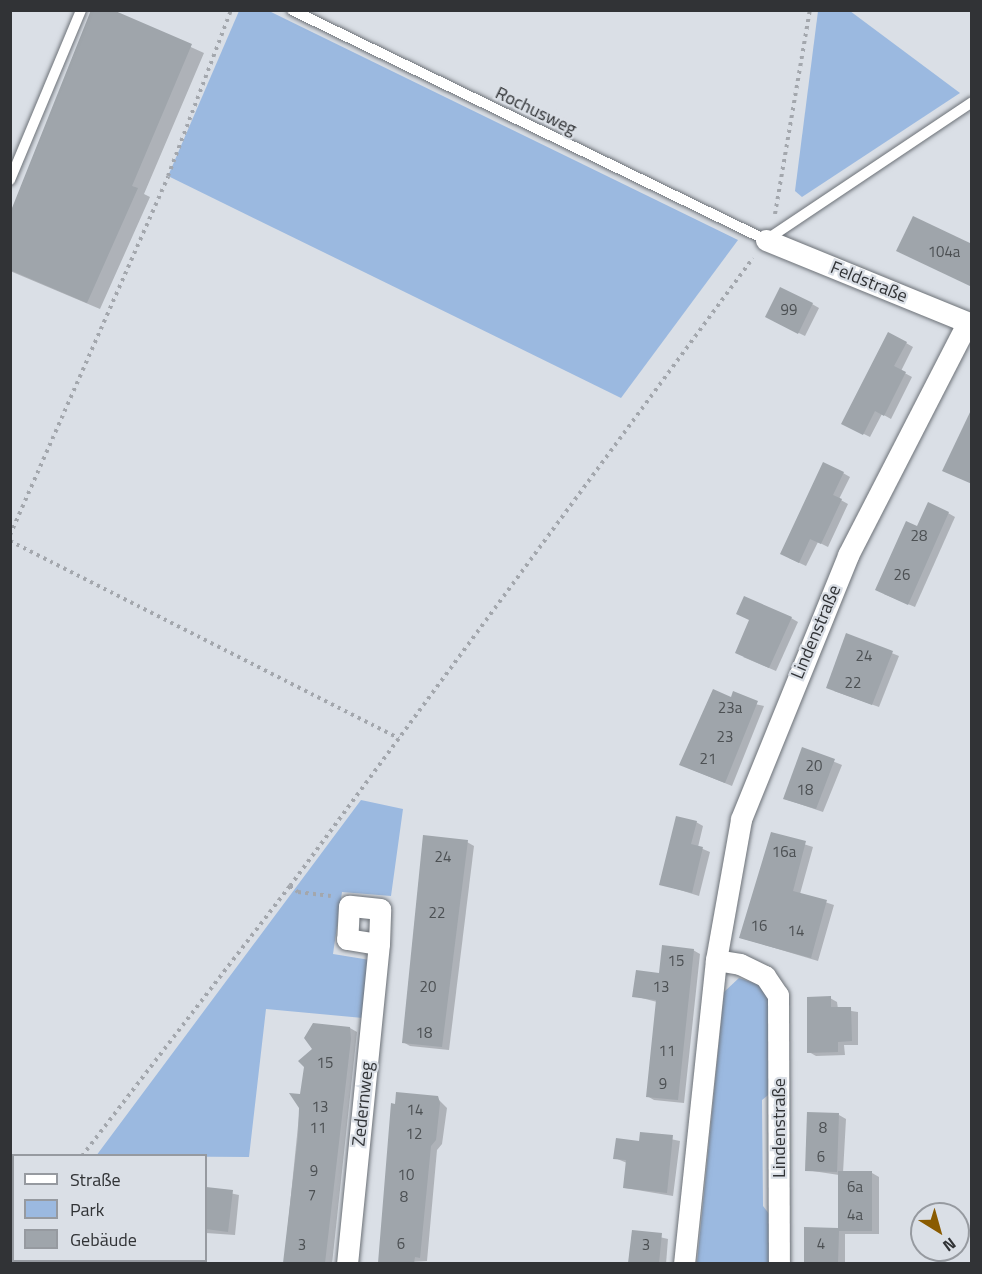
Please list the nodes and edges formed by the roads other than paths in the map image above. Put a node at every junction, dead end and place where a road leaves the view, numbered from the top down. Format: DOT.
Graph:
graph roads {
  1 [pos="81,10"];
  2 [pos="292,10"];
  3 [pos="972,102"];
  4 [pos="10,180"];
  5 [pos="766,240"];
  6 [pos="970,324"];
  7 [pos="379,944"];
  8 [pos="716,960"];
  9 [pos="347,1263"];
  10 [pos="684,1263"];
  11 [pos="779,1263"];
  1 -- 4 [label="lane"];
  2 -- 5 [label="lane, Rochusweg"];
  3 -- 5 [label="lane"];
  5 -- 6 [label="street, Feldstraße"];
  6 -- 8 [label="street, Lindenstraße"];
  7 -- 7 [label="street, Zedernweg"];
  7 -- 9 [label="street, Zedernweg"];
  8 -- 10 [label="street, Lindenstraße"];
  8 -- 11 [label="street, Lindenstraße"];
}
